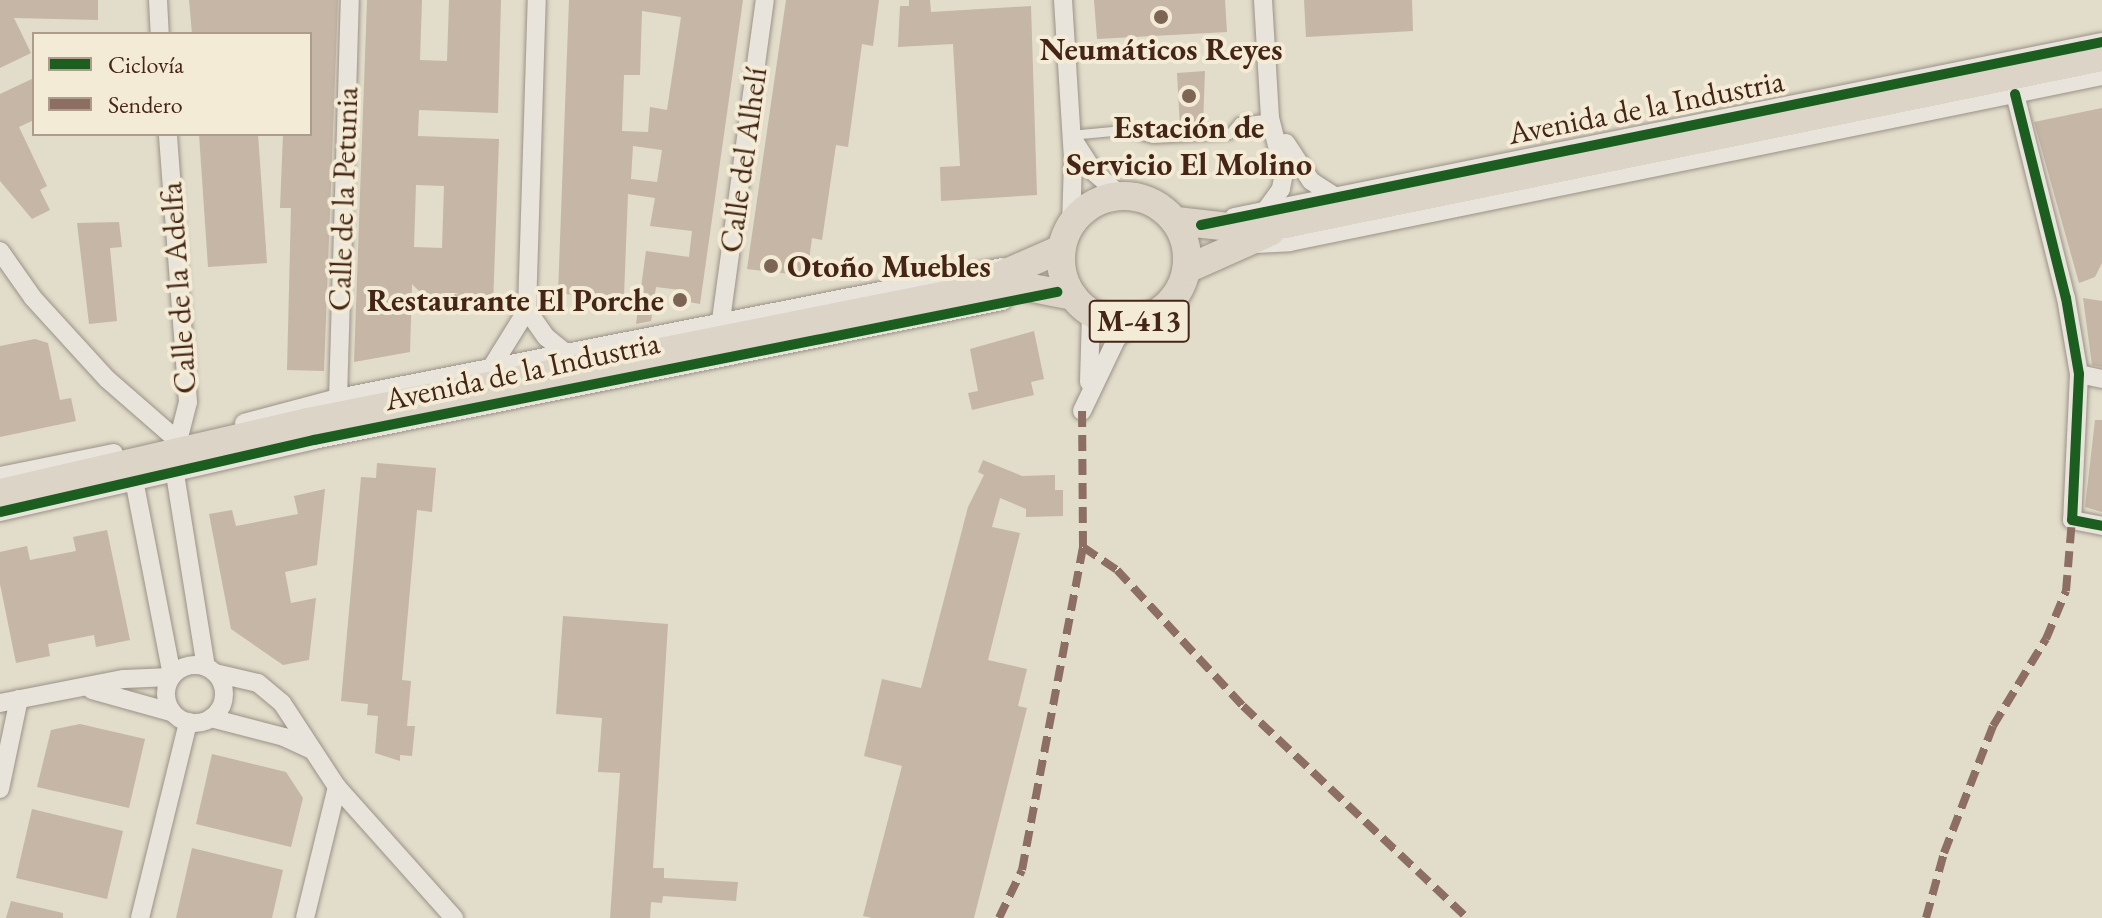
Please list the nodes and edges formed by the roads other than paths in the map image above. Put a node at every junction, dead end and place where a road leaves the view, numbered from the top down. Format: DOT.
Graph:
graph roads {
  1 [pos="158,0"];
  2 [pos="350,0"];
  3 [pos="537,0"];
  4 [pos="765,0"];
  5 [pos="1063,0"];
  6 [pos="1263,0"];
  7 [pos="160,32"];
  8 [pos="2102,42"];
  9 [pos="2102,57"];
  10 [pos="2102,76"];
  11 [pos="2015,94"];
  12 [pos="1270,118"];
  13 [pos="1070,135"];
  14 [pos="168,136"];
  15 [pos="1123,197"];
  16 [pos="1336,197"];
  17 [pos="1275,217"];
  18 [pos="1188,223"];
  19 [pos="1066,237"];
  20 [pos="1244,245"];
  21 [pos="0,251"];
  22 [pos="1029,263"];
  23 [pos="1187,269"];
  24 [pos="961,292"];
  25 [pos="1074,300"];
  26 [pos="527,310"];
  27 [pos="721,320"];
  28 [pos="1139,321"];
  29 [pos="566,353"];
  30 [pos="491,368"];
  31 [pos="2079,374"];
  32 [pos="2102,379"];
  33 [pos="338,398"];
  34 [pos="178,441"];
  35 [pos="175,474"];
  36 [pos="0,476"];
  37 [pos="135,485"];
  38 [pos="0,493"];
  39 [pos="0,512"];
  40 [pos="2102,526"];
  41 [pos="211,670"];
  42 [pos="172,676"];
  43 [pos="81,687"];
  44 [pos="19,699"];
  45 [pos="0,703"];
  46 [pos="171,712"];
  47 [pos="211,718"];
  48 [pos="188,722"];
  49 [pos="312,750"];
  50 [pos="337,787"];
  51 [pos="0,789"];
  52 [pos="140,918"];
  53 [pos="305,918"];
  54 [pos="454,918"];
  1 -- 7 [label="street"];
  2 -- 33 [label="street, Calle de la Petunia"];
  3 -- 26 [label="street"];
  4 -- 27 [label="street, Calle del Alhelí"];
  5 -- 13 [label="street"];
  6 -- 12 [label="street"];
  8 -- 16 [label="street, Avenida de la Industria"];
  9 -- 17 [label="main road, Avenida de la Industria / M-413"];
  10 -- 11 [label="street, Avenida de la Industria"];
  11 -- 20 [label="street, Avenida de la Industria"];
  11 -- 31 [label="street"];
  12 -- 13 [label="lane"];
  12 -- 16 [label="street"];
  12 -- 17 [label="street"];
  13 -- 15 [label="street"];
  13 -- 19 [label="street"];
  14 -- 34 [label="street, Calle de la Adelfa"];
  15 -- 18 [label="main road"];
  15 -- 19 [label="main road, M-413"];
  16 -- 17 [label="street, Avenida de la Industria"];
  17 -- 18 [label="main road, Avenida de la Industria / M-413"];
  17 -- 20 [label="main road, Avenida de la Industria / M-413"];
  18 -- 23 [label="main road, M-413"];
  19 -- 22 [label="main road, Avenida de la Industria / M-413"];
  19 -- 25 [label="main road, M-413"];
  20 -- 23 [label="main road, Avenida de la Industria / M-413"];
  21 -- 34 [label="street"];
  22 -- 24 [label="main road, Avenida de la Industria / M-413"];
  22 -- 27 [label="street, Avenida de la Industria"];
  23 -- 28 [label="main road, M-413"];
  24 -- 25 [label="main road, Avenida de la Industria / M-413"];
  24 -- 38 [label="main road, Avenida de la Industria / M-413"];
  25 -- 28 [label="main road, M-413"];
  25 -- 28 [label="street"];
  25 -- 35 [label="street, Avenida de la Industria"];
  26 -- 29 [label="street"];
  26 -- 30 [label="street"];
  27 -- 29 [label="street, Avenida de la Industria"];
  29 -- 30 [label="street, Avenida de la Industria"];
  30 -- 33 [label="street, Avenida de la Industria"];
  31 -- 32 [label="street"];
  31 -- 40 [label="street"];
  33 -- 34 [label="street, Avenida de la Industria"];
  34 -- 36 [label="street, Avenida de la Industria"];
  35 -- 37 [label="street, Avenida de la Industria"];
  35 -- 41 [label="street"];
  37 -- 39 [label="street, Avenida de la Industria"];
  37 -- 42 [label="street"];
  41 -- 42 [label="street"];
  41 -- 47 [label="street"];
  41 -- 49 [label="street"];
  42 -- 43 [label="street"];
  42 -- 46 [label="street"];
  43 -- 44 [label="street"];
  43 -- 46 [label="street"];
  44 -- 45 [label="street"];
  44 -- 51 [label="street"];
  46 -- 48 [label="street"];
  47 -- 48 [label="street"];
  47 -- 49 [label="street"];
  48 -- 52 [label="street"];
  49 -- 50 [label="street"];
  50 -- 53 [label="street"];
  50 -- 54 [label="street"];
}
